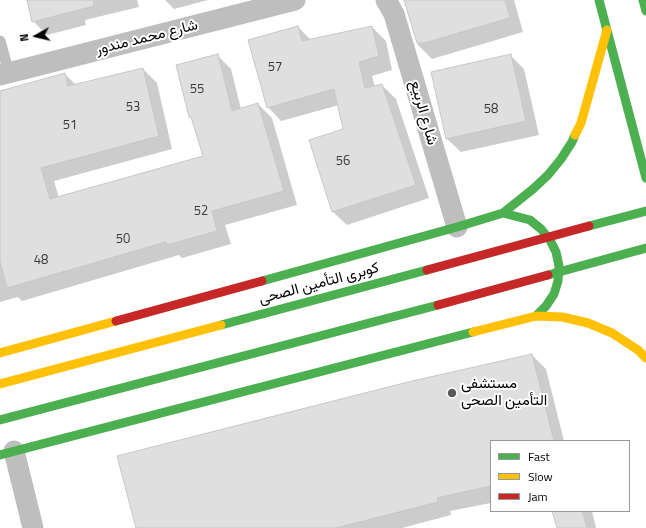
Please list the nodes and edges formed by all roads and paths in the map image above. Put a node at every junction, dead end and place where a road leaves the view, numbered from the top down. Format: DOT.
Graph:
graph roads {
  1 [pos="295,0"];
  2 [pos="386,0"];
  3 [pos="599,0"];
  4 [pos="643,0"];
  5 [pos="646,11"];
  6 [pos="607,30"];
  7 [pos="0,41"];
  8 [pos="4,74"];
  9 [pos="646,178"];
  10 [pos="646,211"];
  11 [pos="504,213"];
  12 [pos="457,227"];
  13 [pos="646,248"];
  14 [pos="536,316"];
  15 [pos="0,353"];
  16 [pos="646,358"];
  17 [pos="0,384"];
  18 [pos="0,420"];
  19 [pos="7,453"];
  20 [pos="33,528"];
  1 -- 8 [label="street, شارع محمد مندور"];
  2 -- 12 [label="street, شارع الربيع"];
  3 -- 6 [label="main road"];
  4 -- 5 [label="main road"];
  6 -- 9 [label="main road"];
  6 -- 11 [label="main road"];
  7 -- 8 [label="lane"];
  10 -- 17 [label="main road, كوبرى التأمين الصحى, bridge"];
  11 -- 12 [label="main road"];
  11 -- 14 [label="main road"];
  12 -- 15 [label="main road"];
  13 -- 18 [label="main road, bridge"];
  14 -- 16 [label="main road"];
  14 -- 19 [label="main road"];
  19 -- 20 [label="street"];
}
